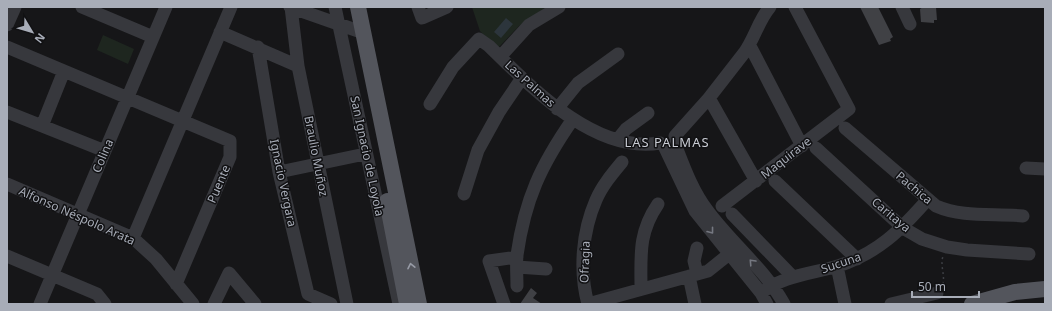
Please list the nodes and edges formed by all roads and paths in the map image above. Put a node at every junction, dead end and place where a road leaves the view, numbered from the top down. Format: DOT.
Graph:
graph roads {
  1 [pos="14,7"];
  2 [pos="82,7"];
  3 [pos="166,7"];
  4 [pos="231,7"];
  5 [pos="290,7"];
  6 [pos="335,7"];
  7 [pos="348,7"];
  8 [pos="358,7"];
  9 [pos="447,7"];
  10 [pos="559,7"];
  11 [pos="770,7"];
  12 [pos="795,7"];
  13 [pos="902,7"];
  14 [pos="420,12"];
  15 [pos="910,24"];
  16 [pos="7,25"];
  17 [pos="352,29"];
  18 [pos="220,32"];
  19 [pos="153,37"];
  20 [pos="750,46"];
  21 [pos="7,47"];
  22 [pos="258,47"];
  23 [pos="618,54"];
  24 [pos="500,56"];
  25 [pos="298,66"];
  26 [pos="64,71"];
  27 [pos="522,78"];
  28 [pos="128,97"];
  29 [pos="709,98"];
  30 [pos="430,104"];
  31 [pos="557,109"];
  32 [pos="7,112"];
  33 [pos="648,113"];
  34 [pos="573,119"];
  35 [pos="182,120"];
  36 [pos="42,126"];
  37 [pos="845,128"];
  38 [pos="618,139"];
  39 [pos="669,143"];
  40 [pos="802,146"];
  41 [pos="816,148"];
  42 [pos="105,151"];
  43 [pos="366,154"];
  44 [pos="622,162"];
  45 [pos="317,163"];
  46 [pos="1026,168"];
  47 [pos="1045,169"];
  48 [pos="279,172"];
  49 [pos="756,181"];
  50 [pos="775,181"];
  51 [pos="7,184"];
  52 [pos="464,194"];
  53 [pos="928,199"];
  54 [pos="658,204"];
  55 [pos="79,214"];
  56 [pos="1023,216"];
  57 [pos="903,228"];
  58 [pos="133,238"];
  59 [pos="947,247"];
  60 [pos="697,248"];
  61 [pos="734,251"];
  62 [pos="1029,254"];
  63 [pos="7,256"];
  64 [pos="857,259"];
  65 [pos="517,262"];
  66 [pos="837,266"];
  67 [pos="546,269"];
  68 [pos="52,275"];
  69 [pos="693,275"];
  70 [pos="793,277"];
  71 [pos="176,284"];
  72 [pos="773,284"];
  73 [pos="517,286"];
  74 [pos="641,289"];
  75 [pos="1045,289"];
  76 [pos="936,293"];
  77 [pos="764,299"];
  78 [pos="40,304"];
  79 [pos="106,304"];
  80 [pos="193,304"];
  81 [pos="214,304"];
  82 [pos="255,304"];
  83 [pos="331,304"];
  84 [pos="347,304"];
  85 [pos="398,304"];
  86 [pos="407,304"];
  87 [pos="419,304"];
  88 [pos="504,304"];
  89 [pos="695,304"];
  90 [pos="784,304"];
  91 [pos="845,304"];
  92 [pos="891,304"];
  93 [pos="972,304"];
  1 -- 16 [label="street"];
  2 -- 19 [label="street"];
  3 -- 19 [label="street, Colina"];
  4 -- 18 [label="street"];
  5 -- 17 [label="street"];
  5 -- 25 [label="street, Braulio Muñoz"];
  6 -- 17 [label="street, San Ignacio de Loyola"];
  7 -- 17 [label="main road, San Ignacio de Loyola"];
  8 -- 17 [label="main road, San Ignacio de Loyola"];
  9 -- 14 [label="street"];
  10 -- 24 [label="street"];
  11 -- 20 [label="street"];
  12 -- 40 [label="street, Maquirave"];
  13 -- 15 [label="street"];
  17 -- 43 [label="street, San Ignacio de Loyola"];
  17 -- 86 [label="main road, San Ignacio de Loyola"];
  87 -- 17 [label="main road, San Ignacio de Loyola, one-way"];
  18 -- 22 [label="street"];
  18 -- 35 [label="street"];
  19 -- 28 [label="street, Colina"];
  20 -- 29 [label="street"];
  20 -- 40 [label="street"];
  21 -- 26 [label="street, Puente"];
  22 -- 25 [label="street"];
  22 -- 48 [label="street, Ignacio Vergara"];
  23 -- 31 [label="street"];
  24 -- 27 [label="street, Las Palmas"];
  24 -- 30 [label="street, Las Palmas"];
  25 -- 45 [label="street, Braulio Muñoz"];
  26 -- 28 [label="street, Puente"];
  26 -- 36 [label="street"];
  27 -- 31 [label="street, Las Palmas"];
  27 -- 52 [label="street"];
  28 -- 35 [label="street, Puente"];
  28 -- 42 [label="street, Colina"];
  29 -- 39 [label="street"];
  29 -- 49 [label="street"];
  31 -- 34 [label="street, Las Palmas"];
  32 -- 36 [label="street"];
  33 -- 38 [label="street"];
  34 -- 38 [label="street, Las Palmas"];
  34 -- 65 [label="street"];
  35 -- 58 [label="street"];
  35 -- 71 [label="street, Puente"];
  36 -- 42 [label="street"];
  37 -- 53 [label="street, Pachica"];
  38 -- 39 [label="street, Las Palmas"];
  39 -- 61 [label="street"];
  40 -- 49 [label="street, Maquirave"];
  41 -- 57 [label="street, Caritaya"];
  42 -- 55 [label="street, Colina"];
  43 -- 45 [label="street"];
  43 -- 85 [label="street, San Ignacio de Loyola"];
  44 -- 74 [label="street, Ofragia"];
  45 -- 48 [label="street"];
  45 -- 84 [label="street, Braulio Muñoz"];
  46 -- 47 [label="street"];
  48 -- 83 [label="street, Ignacio Vergara"];
  49 -- 70 [label="street, Maquirave"];
  50 -- 64 [label="street"];
  51 -- 55 [label="street, Alfonso Néspolo Arata"];
  53 -- 56 [label="street, Pachica"];
  53 -- 57 [label="street, Sucuna"];
  54 -- 74 [label="street"];
  55 -- 58 [label="street, Alfonso Néspolo Arata"];
  55 -- 68 [label="street, Colina"];
  57 -- 59 [label="street, Caritaya"];
  57 -- 64 [label="street, Sucuna"];
  58 -- 71 [label="street, Alfonso Néspolo Arata"];
  59 -- 62 [label="street, Caritaya"];
  59 -- 76 [label="path"];
  60 -- 69 [label="street"];
  61 -- 69 [label="street, Ofragia"];
  72 -- 61 [label="street, one-way"];
  61 -- 77 [label="street"];
  63 -- 68 [label="street"];
  64 -- 66 [label="street, Sucuna"];
  65 -- 67 [label="street"];
  65 -- 73 [label="street"];
  65 -- 88 [label="street"];
  66 -- 70 [label="street, Sucuna"];
  66 -- 91 [label="street"];
  68 -- 78 [label="street, Colina"];
  68 -- 79 [label="street"];
  69 -- 74 [label="street, Ofragia"];
  69 -- 89 [label="street"];
  70 -- 72 [label="street, Sucuna"];
  71 -- 80 [label="street, Alfonso Néspolo Arata"];
  72 -- 77 [label="street, Sucuna"];
  72 -- 90 [label="street"];
  75 -- 93 [label="main road"];
  76 -- 92 [label="street"];
  81 -- 82 [label="street"];
}
